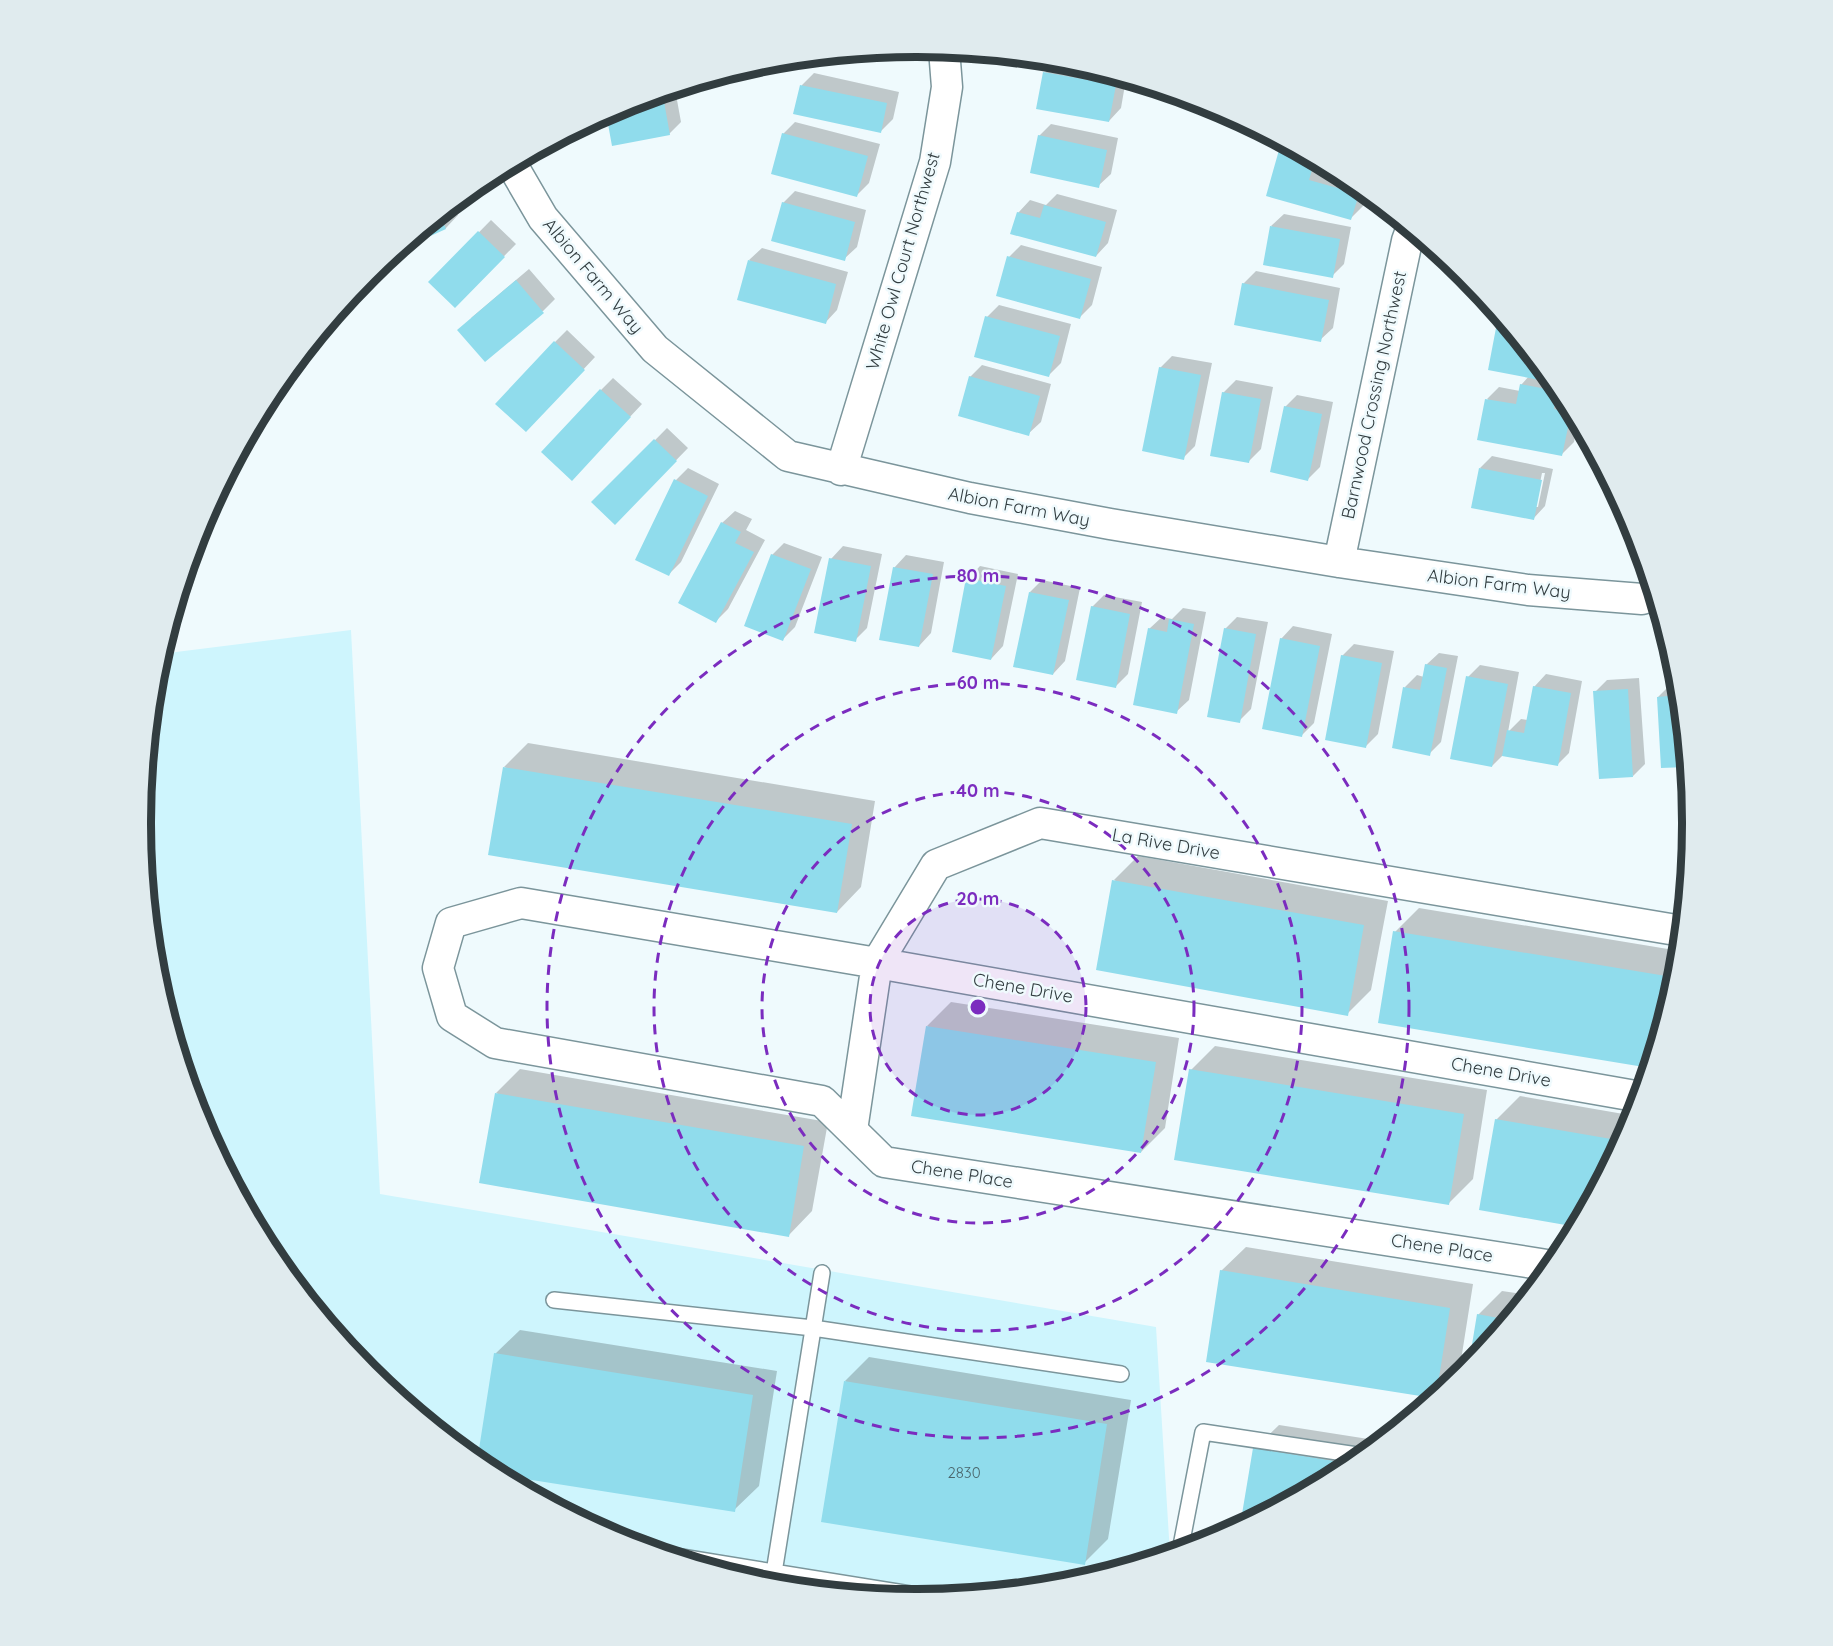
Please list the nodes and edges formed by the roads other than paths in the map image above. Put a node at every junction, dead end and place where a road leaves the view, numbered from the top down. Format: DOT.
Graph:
graph roads {
  1 [pos="945,58"];
  2 [pos="516,171"];
  3 [pos="1409,236"];
  4 [pos="841,470"];
  5 [pos="1339,562"];
  6 [pos="1648,597"];
  7 [pos="1675,930"];
  8 [pos="878,963"];
  9 [pos="438,968"];
  10 [pos="1632,1095"];
  11 [pos="852,1130"];
  12 [pos="1542,1264"];
  13 [pos="822,1273"];
  14 [pos="554,1300"];
  15 [pos="813,1328"];
  16 [pos="1121,1374"];
  17 [pos="1351,1454"];
  18 [pos="1182,1541"];
  19 [pos="773,1575"];
  1 -- 4 [label="street, White Owl Court Northwest"];
  2 -- 4 [label="street, Albion Farm Way"];
  3 -- 5 [label="street, Barnwood Crossing Northwest"];
  4 -- 5 [label="street, Albion Farm Way"];
  5 -- 6 [label="street, Albion Farm Way"];
  7 -- 8 [label="street, La Rive Drive"];
  8 -- 9 [label="street, Chene Drive"];
  8 -- 10 [label="street, Chene Drive"];
  8 -- 11 [label="street, La Rive Drive"];
  9 -- 11 [label="street, Chene Place"];
  11 -- 12 [label="street, Chene Place"];
  13 -- 15 [label="lane"];
  14 -- 15 [label="lane"];
  15 -- 16 [label="lane"];
  15 -- 19 [label="lane"];
  17 -- 18 [label="lane"];
}
